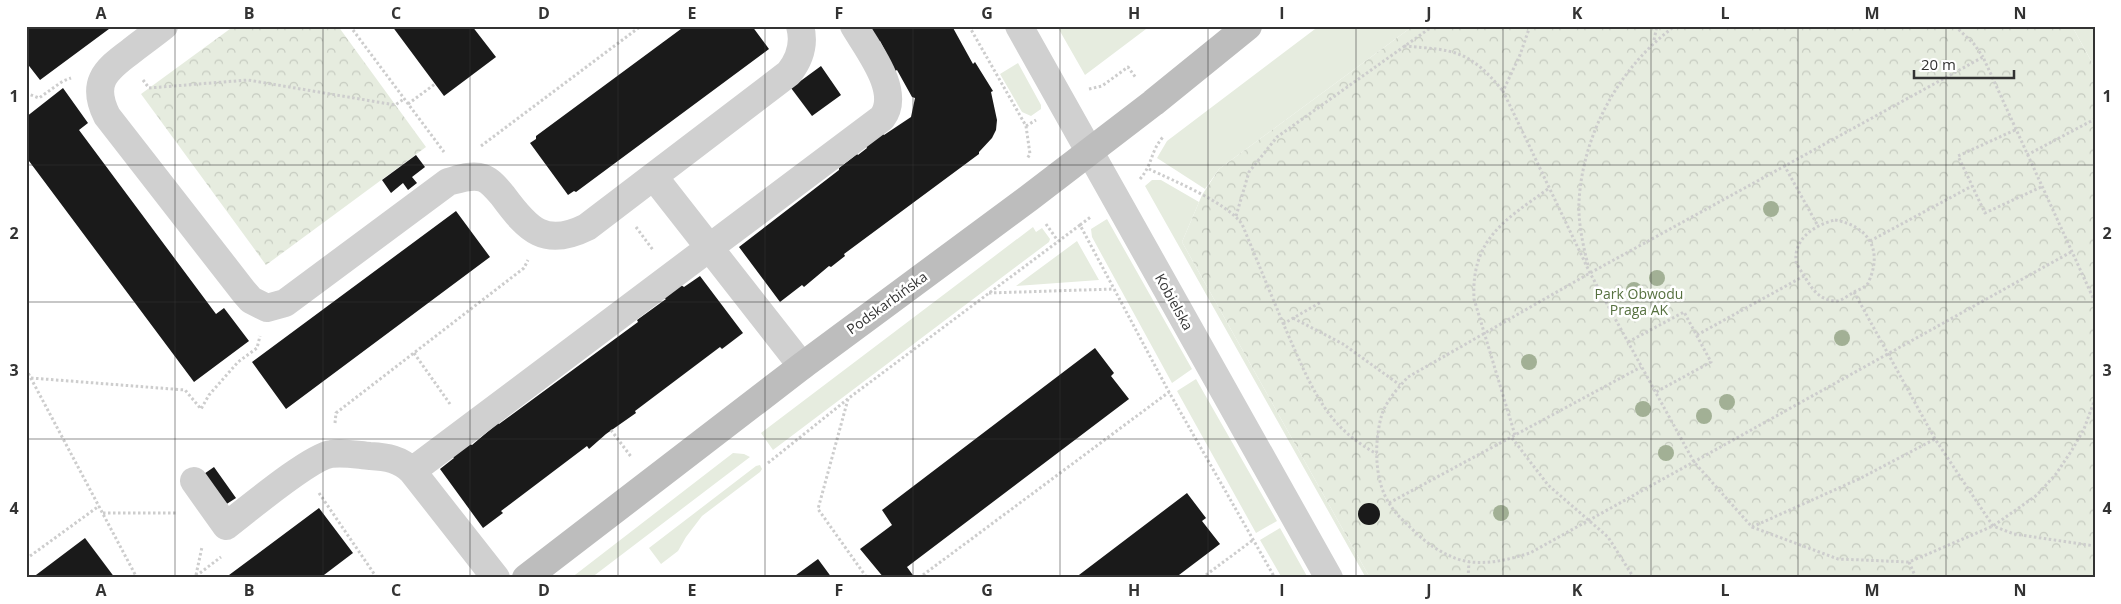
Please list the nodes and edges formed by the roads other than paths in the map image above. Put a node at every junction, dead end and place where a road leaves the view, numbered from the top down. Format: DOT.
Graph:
graph roads {
  1 [pos="164,26"];
  2 [pos="800,26"];
  3 [pos="854,26"];
  4 [pos="1019,26"];
  5 [pos="1248,26"];
  6 [pos="1090,151"];
  7 [pos="654,177"];
  8 [pos="710,247"];
  9 [pos="802,366"];
  10 [pos="412,471"];
  11 [pos="194,481"];
  12 [pos="496,578"];
  13 [pos="526,578"];
  14 [pos="1329,578"];
  1 -- 7 [label="street"];
  2 -- 7 [label="street"];
  3 -- 8 [label="street"];
  4 -- 6 [label="street, Kobielska"];
  5 -- 6 [label="street, Podskarbińska"];
  6 -- 9 [label="street, Podskarbińska"];
  6 -- 14 [label="street, Kobielska"];
  7 -- 8 [label="street"];
  8 -- 9 [label="street"];
  8 -- 10 [label="street"];
  9 -- 13 [label="street, Podskarbińska"];
  10 -- 11 [label="street"];
  10 -- 12 [label="street"];
}
